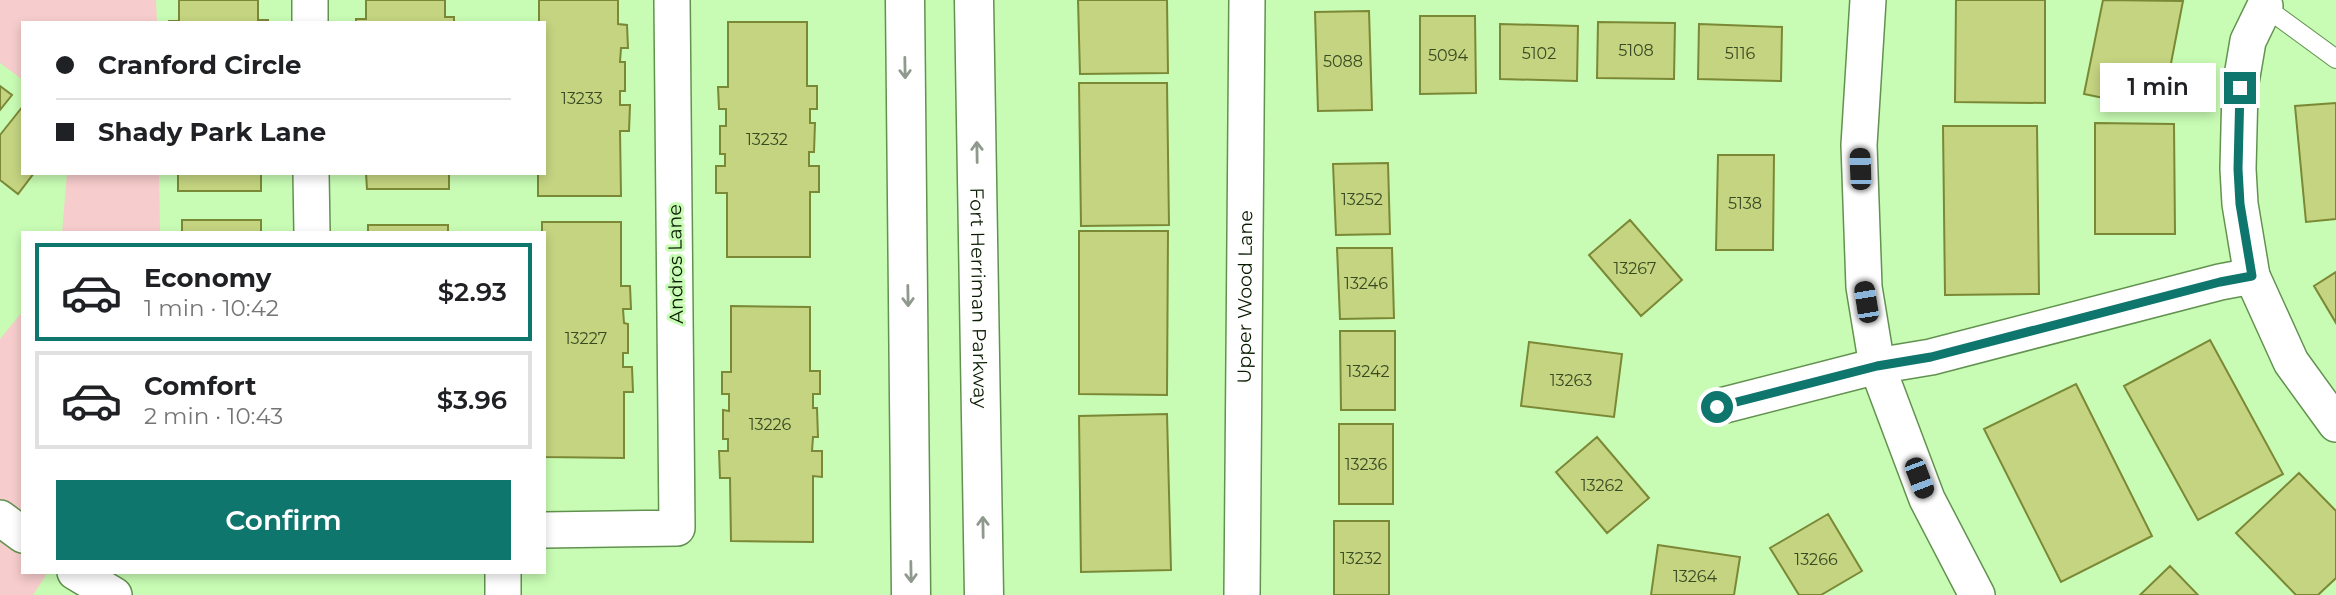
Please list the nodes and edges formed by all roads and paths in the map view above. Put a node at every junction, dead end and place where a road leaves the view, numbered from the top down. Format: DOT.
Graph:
graph roads {
  1 [pos="310,0"];
  2 [pos="673,0"];
  3 [pos="905,0"];
  4 [pos="974,0"];
  5 [pos="1247,0"];
  6 [pos="1868,0"];
  7 [pos="2260,3"];
  8 [pos="310,21"];
  9 [pos="2336,59"];
  10 [pos="312,175"];
  11 [pos="312,231"];
  12 [pos="2252,276"];
  13 [pos="1877,366"];
  14 [pos="1717,407"];
  15 [pos="2336,424"];
  16 [pos="0,518"];
  17 [pos="546,530"];
  18 [pos="21,534"];
  19 [pos="78,574"];
  20 [pos="503,574"];
  21 [pos="114,595"];
  22 [pos="503,595"];
  23 [pos="911,595"];
  24 [pos="984,595"];
  25 [pos="1242,595"];
  26 [pos="1977,595"];
  1 -- 8 [label="street"];
  2 -- 17 [label="street, Andros Lane"];
  3 -- 23 [label="street, one-way"];
  24 -- 4 [label="street, Fort Herriman Parkway, one-way"];
  5 -- 25 [label="street, Upper Wood Lane"];
  6 -- 13 [label="street"];
  7 -- 9 [label="lane"];
  7 -- 12 [label="street"];
  10 -- 11 [label="street"];
  12 -- 13 [label="street"];
  12 -- 15 [label="street"];
  13 -- 14 [label="street"];
  13 -- 26 [label="street"];
  16 -- 18 [label="street"];
  19 -- 21 [label="street"];
  20 -- 22 [label="street"];
}
